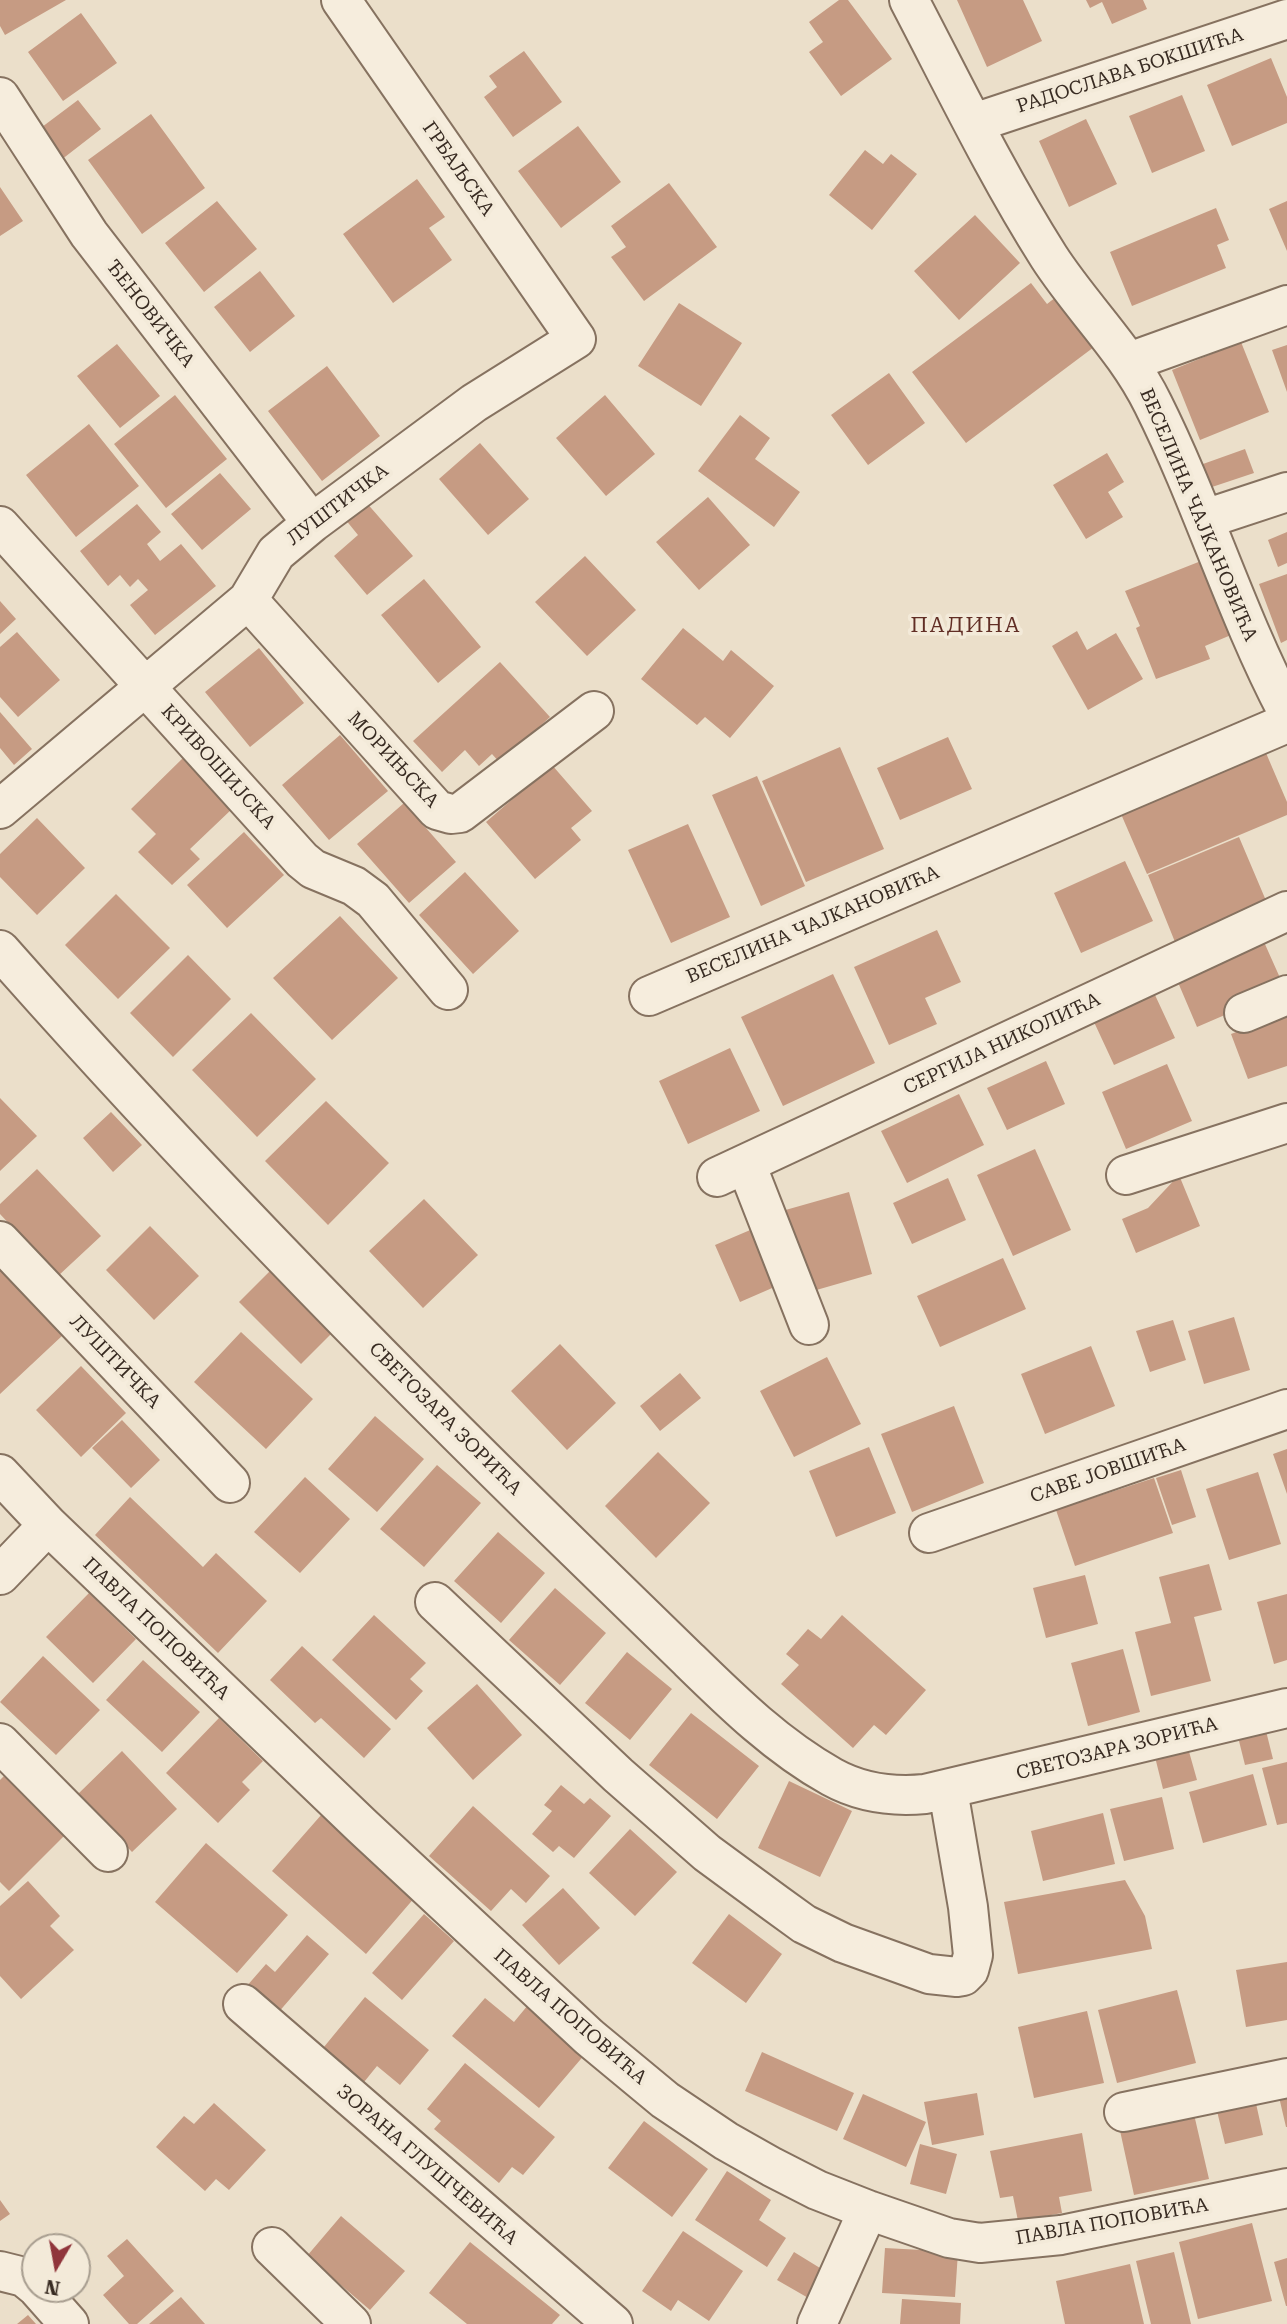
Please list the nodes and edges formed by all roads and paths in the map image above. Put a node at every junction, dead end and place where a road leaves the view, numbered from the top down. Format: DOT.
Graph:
graph roads {
  1 [pos="341,0"];
  2 [pos="909,0"];
  3 [pos="1287,19"];
  4 [pos="0,97"];
  5 [pos="974,123"];
  6 [pos="1287,305"];
  7 [pos="576,339"];
  8 [pos="1129,362"];
  9 [pos="1287,492"];
  10 [pos="1205,519"];
  11 [pos="312,523"];
  12 [pos="0,526"];
  13 [pos="248,600"];
  14 [pos="1275,661"];
  15 [pos="147,687"];
  16 [pos="594,711"];
  17 [pos="1287,711"];
  18 [pos="1287,723"];
  19 [pos="0,809"];
  20 [pos="1287,911"];
  21 [pos="0,950"];
  22 [pos="448,990"];
  23 [pos="1287,995"];
  24 [pos="649,996"];
  25 [pos="1244,1013"];
  26 [pos="1287,1123"];
  27 [pos="1126,1175"];
  28 [pos="0,1241"];
  29 [pos="809,1325"];
  30 [pos="1287,1409"];
  31 [pos="0,1474"];
  32 [pos="230,1483"];
  33 [pos="48,1525"];
  34 [pos="929,1533"];
  35 [pos="0,1575"];
  36 [pos="435,1602"];
  37 [pos="1287,1708"];
  38 [pos="0,1743"];
  39 [pos="948,1790"];
  40 [pos="108,1852"];
  41 [pos="243,2004"];
  42 [pos="1287,2078"];
  43 [pos="1124,2112"];
  44 [pos="1287,2188"];
  45 [pos="868,2210"];
  46 [pos="272,2247"];
  47 [pos="0,2271"];
  48 [pos="21,2276"];
  49 [pos="50,2303"];
  50 [pos="69,2324"];
  51 [pos="351,2324"];
  52 [pos="613,2324"];
  53 [pos="817,2324"];
  1 -- 7 [label="street, ГРБАЉСКА"];
  2 -- 5 [label="street, ВЕСЕЛИНА ЧАЈКАНОВИЋА"];
  3 -- 5 [label="street, РАДОСЛАВА БОКШИЋА"];
  4 -- 11 [label="street, ЂЕНОВИЧКА"];
  5 -- 8 [label="street, ВЕСЕЛИНА ЧАЈКАНОВИЋА"];
  6 -- 8 [label="street"];
  7 -- 11 [label="street, ЛУШТИЧКА"];
  8 -- 10 [label="street, ВЕСЕЛИНА ЧАЈКАНОВИЋА"];
  9 -- 10 [label="street"];
  10 -- 14 [label="street, ВЕСЕЛИНА ЧАЈКАНОВИЋА"];
  11 -- 13 [label="street, ЛУШТИЧКА"];
  12 -- 15 [label="street, КРИВОШИЈСКА"];
  13 -- 15 [label="street, ЛУШТИЧКА"];
  13 -- 16 [label="street, МОРИЊСКА"];
  14 -- 17 [label="street, ВЕСЕЛИНА ЧАЈКАНОВИЋА"];
  15 -- 19 [label="street, ЛУШТИЧКА"];
  15 -- 22 [label="street, КРИВОШИЈСКА"];
  18 -- 24 [label="street, ВЕСЕЛИНА ЧАЈКАНОВИЋА"];
  20 -- 29 [label="street, СЕРГИЈА НИКОЛИЋА"];
  21 -- 39 [label="street, СВЕТОЗАРА ЗОРИЋА"];
  23 -- 25 [label="street"];
  26 -- 27 [label="street"];
  28 -- 32 [label="street, ЛУШТИЧКА"];
  30 -- 34 [label="street, САВЕ ЈОВШИЋА"];
  31 -- 33 [label="street, ПАВЛА ПОПОВИЋА"];
  33 -- 35 [label="street"];
  33 -- 45 [label="street, ПАВЛА ПОПОВИЋА"];
  36 -- 39 [label="street"];
  37 -- 39 [label="street, СВЕТОЗАРА ЗОРИЋА"];
  38 -- 40 [label="street"];
  41 -- 52 [label="street, ЗОРАНА ГЛУШЧЕВИЋА"];
  42 -- 43 [label="street"];
  44 -- 45 [label="street, ПАВЛА ПОПОВИЋА"];
  45 -- 53 [label="street"];
  46 -- 51 [label="street"];
  47 -- 48 [label="street"];
  49 -- 50 [label="street"];
}
